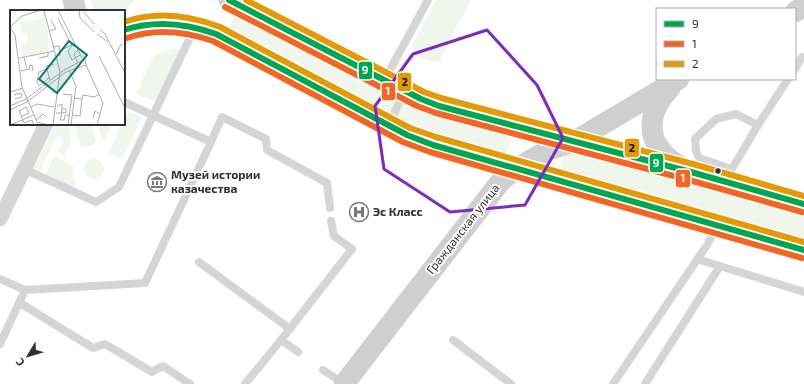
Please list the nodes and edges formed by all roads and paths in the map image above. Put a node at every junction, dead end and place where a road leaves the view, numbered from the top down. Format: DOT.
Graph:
graph roads {
  1 [pos="72,0"];
  2 [pos="229,0"];
  3 [pos="428,0"];
  4 [pos="76,10"];
  5 [pos="194,27"];
  6 [pos="126,29"];
  7 [pos="802,58"];
  8 [pos="796,67"];
  9 [pos="677,80"];
  10 [pos="678,80"];
  11 [pos="787,80"];
  12 [pos="386,81"];
  13 [pos="406,91"];
  14 [pos="125,102"];
  15 [pos="154,115"];
  16 [pos="46,125"];
  17 [pos="388,125"];
  18 [pos="758,125"];
  19 [pos="211,142"];
  20 [pos="573,142"];
  21 [pos="516,168"];
  22 [pos="24,169"];
  23 [pos="691,172"];
  24 [pos="728,175"];
  25 [pos="804,204"];
  26 [pos="330,208"];
  27 [pos="0,219"];
  28 [pos="331,221"];
  29 [pos="717,225"];
  30 [pos="804,250"];
  31 [pos="697,260"];
  32 [pos="199,262"];
  33 [pos="720,266"];
  34 [pos="0,279"];
  35 [pos="25,290"];
  36 [pos="804,292"];
  37 [pos="20,303"];
  38 [pos="290,329"];
  39 [pos="281,340"];
  40 [pos="453,340"];
  41 [pos="0,344"];
  42 [pos="298,352"];
  43 [pos="323,370"];
  44 [pos="190,384"];
  45 [pos="245,384"];
  46 [pos="344,384"];
  47 [pos="511,384"];
  48 [pos="613,384"];
  49 [pos="645,384"];
  1 -- 4 [label="main road"];
  2 -- 12 [label="main road"];
  3 -- 12 [label="lane"];
  5 -- 6 [label="main road"];
  5 -- 15 [label="lane"];
  5 -- 17 [label="main road"];
  7 -- 8 [label="lane"];
  9 -- 20 [label="main road, Гражданская улица"];
  10 -- 23 [label="main road, Гражданская улица"];
  11 -- 18 [label="lane"];
  12 -- 13 [label="main road"];
  13 -- 17 [label="lane"];
  13 -- 20 [label="main road"];
  14 -- 15 [label="lane"];
  15 -- 19 [label="lane"];
  15 -- 22 [label="lane"];
  16 -- 22 [label="street"];
  17 -- 21 [label="main road"];
  18 -- 24 [label="lane"];
  18 -- 24 [label="lane"];
  19 -- 26 [label="lane"];
  19 -- 35 [label="lane"];
  20 -- 21 [label="main road, Гражданская улица"];
  20 -- 23 [label="main road"];
  21 -- 29 [label="main road"];
  21 -- 46 [label="main road, Гражданская улица"];
  22 -- 27 [label="street"];
  23 -- 24 [label="main road"];
  24 -- 25 [label="main road"];
  28 -- 38 [label="lane"];
  29 -- 30 [label="main road"];
  29 -- 31 [label="lane"];
  31 -- 33 [label="lane"];
  31 -- 48 [label="lane"];
  32 -- 38 [label="lane"];
  33 -- 36 [label="lane"];
  33 -- 49 [label="lane"];
  34 -- 35 [label="lane"];
  35 -- 37 [label="lane"];
  37 -- 41 [label="lane"];
  37 -- 44 [label="lane"];
  38 -- 39 [label="lane"];
  39 -- 42 [label="lane"];
  39 -- 45 [label="lane"];
  40 -- 47 [label="lane"];
  43 -- 46 [label="lane"];
}
